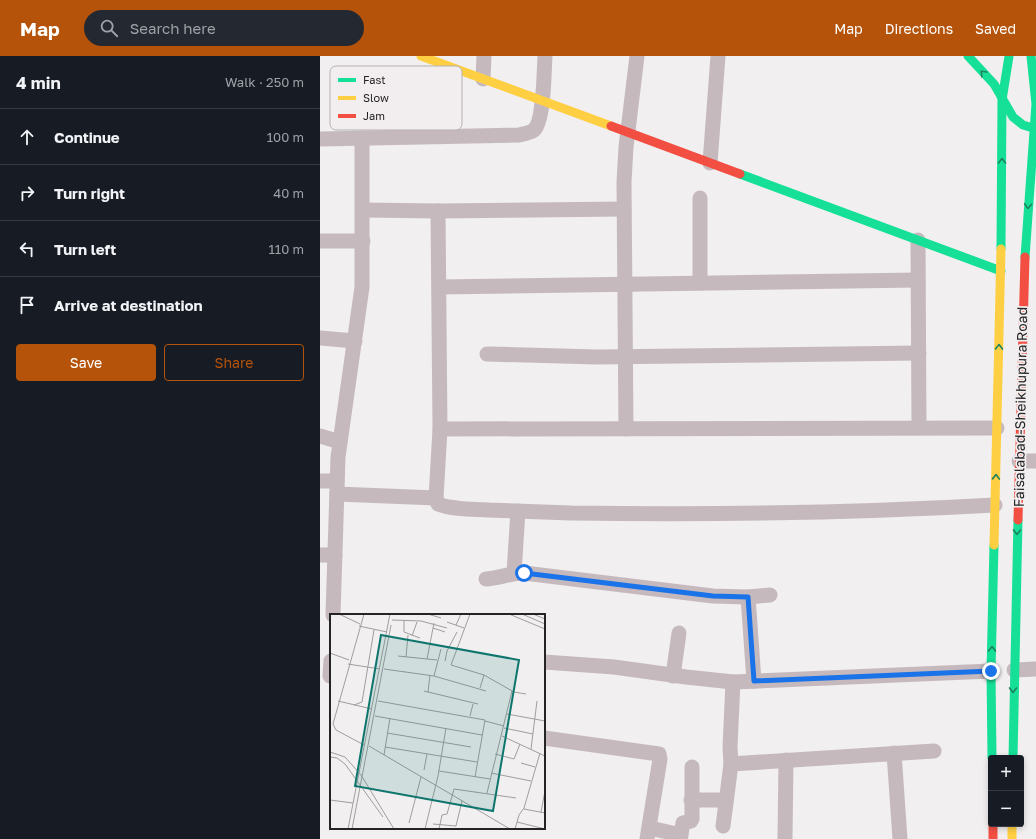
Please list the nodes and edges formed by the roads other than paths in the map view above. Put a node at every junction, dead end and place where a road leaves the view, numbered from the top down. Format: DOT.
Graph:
graph roads {
  1 [pos="421,56"];
  2 [pos="484,56"];
  3 [pos="545,56"];
  4 [pos="637,56"];
  5 [pos="718,56"];
  6 [pos="968,56"];
  7 [pos="1031,56"];
  8 [pos="1014,59"];
  9 [pos="448,66"];
  10 [pos="462,71"];
  11 [pos="483,79"];
  12 [pos="1035,80"];
  13 [pos="1002,100"];
  14 [pos="543,101"];
  15 [pos="1035,130"];
  16 [pos="628,133"];
  17 [pos="362,138"];
  18 [pos="320,139"];
  19 [pos="710,163"];
  20 [pos="700,198"];
  21 [pos="624,208"];
  22 [pos="362,210"];
  23 [pos="438,211"];
  24 [pos="918,240"];
  25 [pos="320,241"];
  26 [pos="363,242"];
  27 [pos="1001,271"];
  28 [pos="1030,277"];
  29 [pos="918,280"];
  30 [pos="700,283"];
  31 [pos="624,284"];
  32 [pos="439,287"];
  33 [pos="320,338"];
  34 [pos="355,341"];
  35 [pos="919,353"];
  36 [pos="487,354"];
  37 [pos="624,357"];
  38 [pos="919,428"];
  39 [pos="997,428"];
  40 [pos="440,429"];
  41 [pos="626,429"];
  42 [pos="320,436"];
  43 [pos="340,442"];
  44 [pos="1019,460"];
  45 [pos="1036,462"];
  46 [pos="320,481"];
  47 [pos="337,487"];
  48 [pos="436,498"];
  49 [pos="995,504"];
  50 [pos="518,511"];
  51 [pos="327,555"];
  52 [pos="514,573"];
  53 [pos="486,579"];
  54 [pos="770,595"];
  55 [pos="748,597"];
  56 [pos="333,614"];
  57 [pos="679,633"];
  58 [pos="545,662"];
  59 [pos="1036,669"];
  60 [pos="1014,670"];
  61 [pos="991,671"];
  62 [pos="320,674"];
  63 [pos="673,676"];
  64 [pos="330,677"];
  65 [pos="754,681"];
  66 [pos="733,682"];
  67 [pos="545,738"];
  68 [pos="934,751"];
  69 [pos="894,753"];
  70 [pos="992,755"];
  71 [pos="1013,755"];
  72 [pos="786,760"];
  73 [pos="731,764"];
  74 [pos="692,767"];
  75 [pos="691,800"];
  76 [pos="726,800"];
  77 [pos="723,826"];
  78 [pos="993,827"];
  79 [pos="1012,827"];
  80 [pos="649,834"];
  81 [pos="680,837"];
  82 [pos="785,839"];
  83 [pos="900,839"];
  84 [pos="993,839"];
  85 [pos="1012,839"];
  1 -- 9 [label="main road"];
  2 -- 11 [label="street"];
  3 -- 14 [label="street"];
  4 -- 16 [label="street"];
  5 -- 19 [label="street"];
  13 -- 6 [label="main road, one-way"];
  7 -- 12 [label="main road, Faisalabad-Sheikhupura Road"];
  8 -- 12 [label="main road"];
  8 -- 13 [label="main road, Faisalabad-Sheikhupura Road"];
  10 -- 11 [label="main road"];
  11 -- 14 [label="main road"];
  12 -- 15 [label="main road, Faisalabad-Sheikhupura Road"];
  13 -- 15 [label="main road"];
  27 -- 13 [label="main road, Faisalabad-Sheikhupura Road, one-way"];
  14 -- 16 [label="main road"];
  14 -- 17 [label="street"];
  15 -- 28 [label="main road, Faisalabad-Sheikhupura Road, one-way"];
  16 -- 19 [label="main road"];
  16 -- 21 [label="street"];
  17 -- 18 [label="street"];
  17 -- 22 [label="street"];
  19 -- 24 [label="main road"];
  20 -- 30 [label="street"];
  21 -- 23 [label="street"];
  21 -- 31 [label="street"];
  22 -- 23 [label="street"];
  22 -- 26 [label="street"];
  23 -- 32 [label="street"];
  24 -- 27 [label="main road"];
  24 -- 29 [label="street"];
  25 -- 26 [label="street"];
  26 -- 34 [label="street"];
  39 -- 27 [label="main road, Faisalabad-Sheikhupura Road, one-way"];
  28 -- 44 [label="main road, Faisalabad-Sheikhupura Road"];
  29 -- 30 [label="street"];
  29 -- 35 [label="street"];
  30 -- 31 [label="street"];
  31 -- 32 [label="street"];
  31 -- 37 [label="street"];
  32 -- 40 [label="street"];
  33 -- 34 [label="street"];
  34 -- 43 [label="street"];
  35 -- 37 [label="street"];
  35 -- 38 [label="street"];
  36 -- 37 [label="street"];
  37 -- 41 [label="street"];
  38 -- 39 [label="street"];
  38 -- 41 [label="street"];
  49 -- 39 [label="main road, Faisalabad-Sheikhupura Road, one-way"];
  40 -- 41 [label="street"];
  40 -- 48 [label="street"];
  42 -- 43 [label="street"];
  43 -- 47 [label="street"];
  44 -- 45 [label="street"];
  44 -- 60 [label="main road, Faisalabad-Sheikhupura Road, one-way"];
  46 -- 47 [label="street"];
  47 -- 48 [label="street"];
  47 -- 51 [label="street"];
  48 -- 50 [label="street"];
  49 -- 50 [label="street"];
  61 -- 49 [label="main road, Faisalabad-Sheikhupura Road, one-way"];
  50 -- 52 [label="street"];
  51 -- 56 [label="street"];
  52 -- 53 [label="street"];
  52 -- 55 [label="street"];
  54 -- 55 [label="street"];
  55 -- 65 [label="street"];
  57 -- 63 [label="street"];
  58 -- 63 [label="street"];
  59 -- 60 [label="street"];
  60 -- 71 [label="main road, Faisalabad-Sheikhupura Road, one-way"];
  61 -- 65 [label="street"];
  61 -- 70 [label="main road, Faisalabad-Sheikhupura Road"];
  62 -- 64 [label="street"];
  63 -- 66 [label="street"];
  65 -- 66 [label="street"];
  66 -- 73 [label="street"];
  67 -- 80 [label="street"];
  68 -- 69 [label="street"];
  69 -- 72 [label="street"];
  69 -- 83 [label="street"];
  72 -- 73 [label="street"];
  72 -- 82 [label="street"];
  73 -- 76 [label="street"];
  74 -- 75 [label="street"];
  75 -- 76 [label="street"];
  75 -- 81 [label="street"];
  76 -- 77 [label="street"];
  78 -- 84 [label="main road"];
  79 -- 85 [label="main road"];
  80 -- 81 [label="street"];
}
